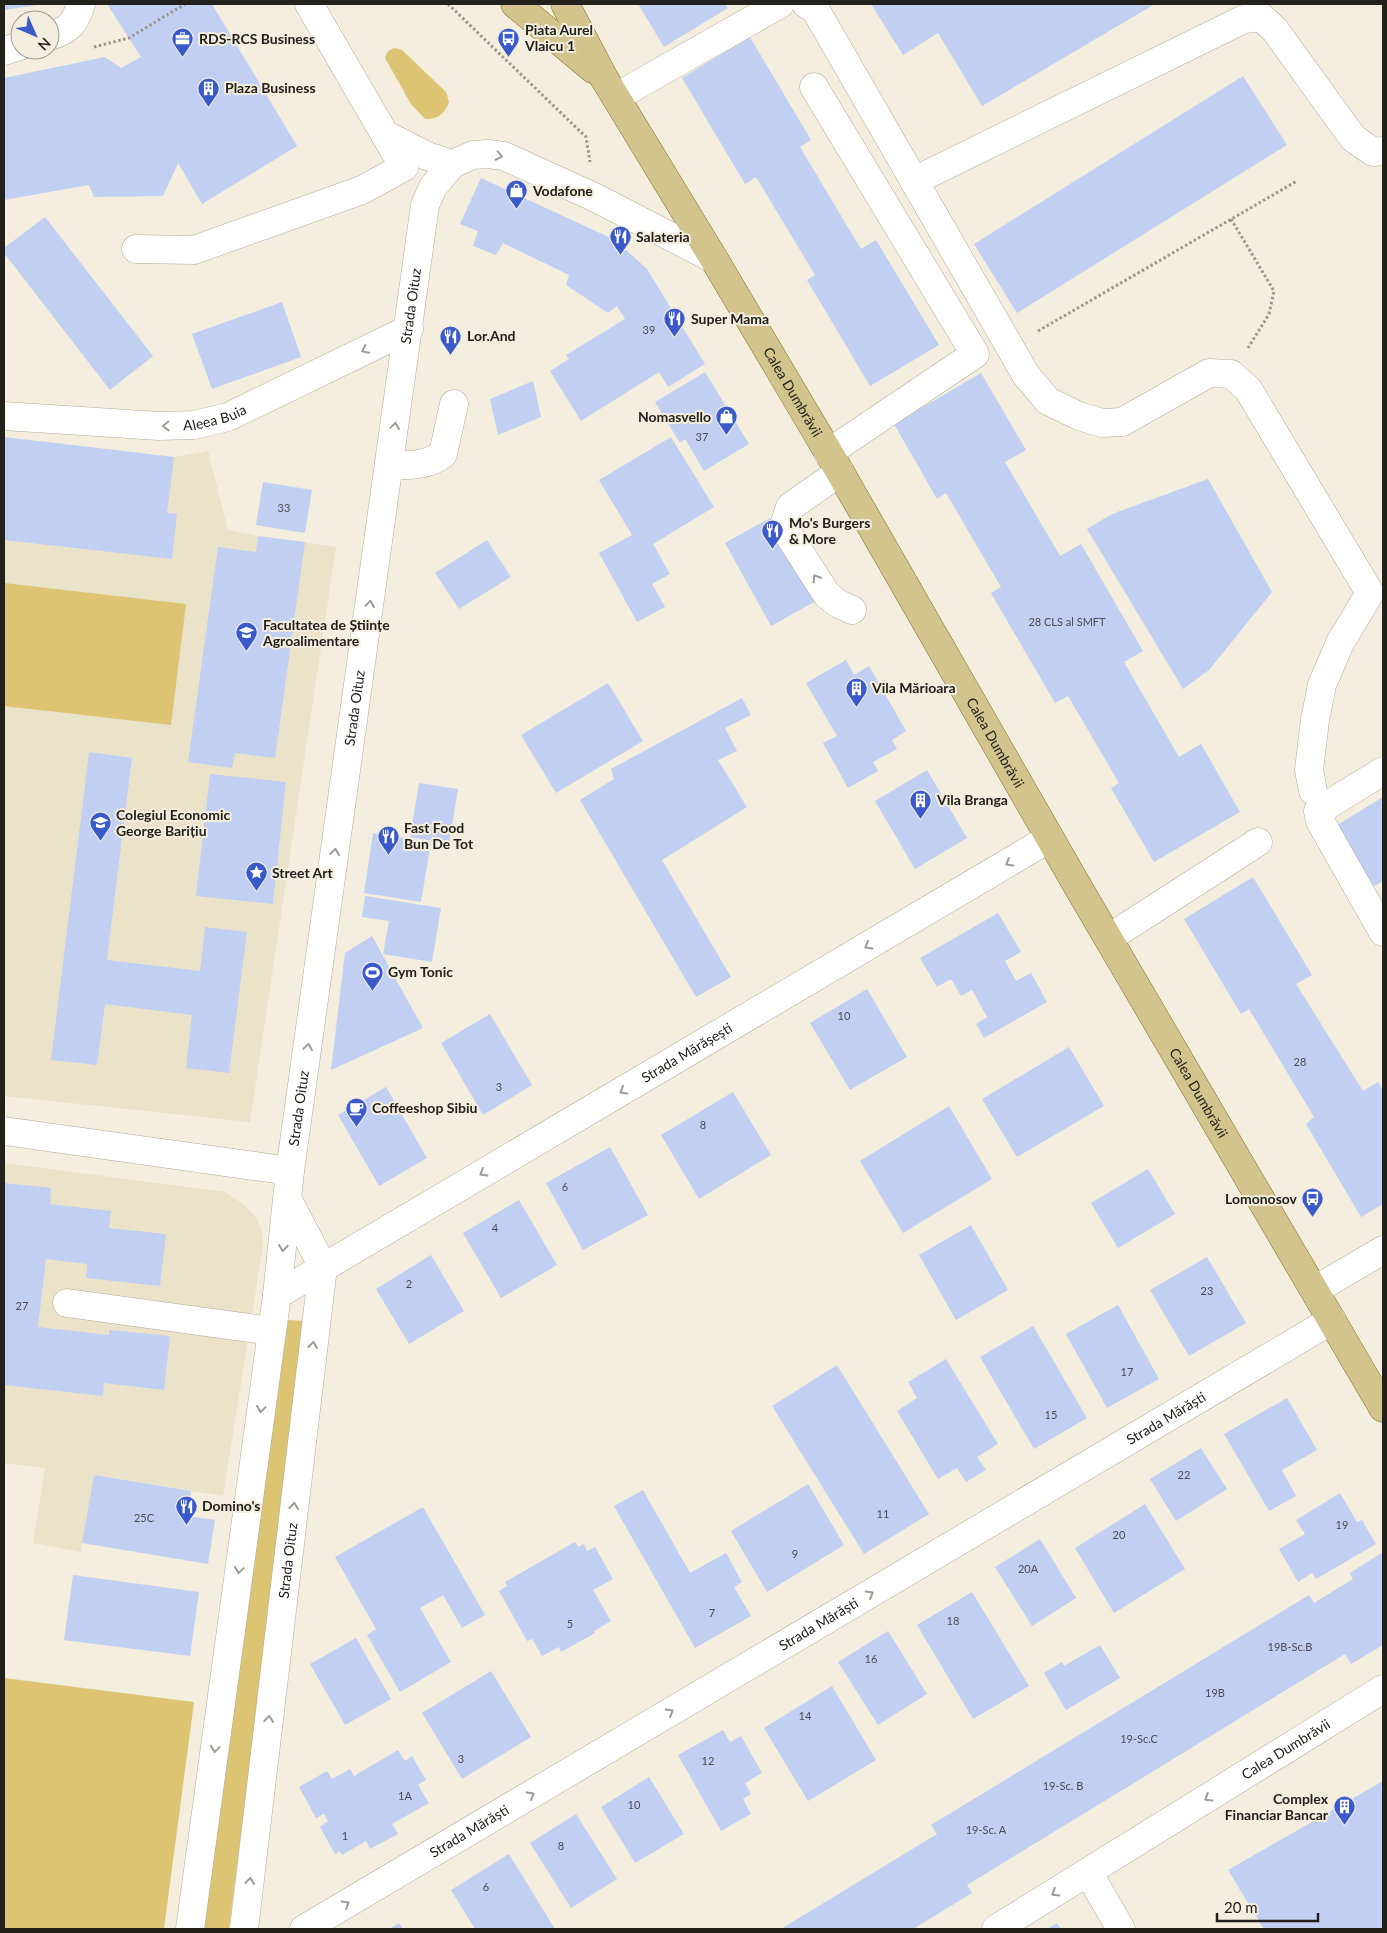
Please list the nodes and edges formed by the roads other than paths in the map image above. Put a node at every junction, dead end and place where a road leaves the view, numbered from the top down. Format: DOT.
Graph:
graph roads {
  1 [pos="81,4"];
  2 [pos="309,4"];
  3 [pos="321,4"];
  4 [pos="515,4"];
  5 [pos="565,4"];
  6 [pos="780,4"];
  7 [pos="806,4"];
  8 [pos="1258,10"];
  9 [pos="326,32"];
  10 [pos="60,33"];
  11 [pos="814,87"];
  12 [pos="610,88"];
  13 [pos="386,135"];
  14 [pos="1383,151"];
  15 [pos="452,164"];
  16 [pos="404,168"];
  17 [pos="914,181"];
  18 [pos="425,205"];
  19 [pos="136,249"];
  20 [pos="714,259"];
  21 [pos="409,329"];
  22 [pos="60,399"];
  23 [pos="454,404"];
  24 [pos="4,416"];
  25 [pos="76,421"];
  26 [pos="834,463"];
  27 [pos="389,466"];
  28 [pos="852,610"];
  29 [pos="1383,771"];
  30 [pos="1313,791"];
  31 [pos="1050,838"];
  32 [pos="1258,842"];
  33 [pos="1383,932"];
  34 [pos="1109,938"];
  35 [pos="4,1131"];
  36 [pos="290,1171"];
  37 [pos="288,1200"];
  38 [pos="1383,1250"];
  39 [pos="323,1267"];
  40 [pos="1316,1290"];
  41 [pos="277,1295"];
  42 [pos="67,1303"];
  43 [pos="1332,1320"];
  44 [pos="272,1331"];
  45 [pos="1383,1408"];
  46 [pos="1383,1689"];
  47 [pos="1088,1872"];
  48 [pos="190,1929"];
  49 [pos="244,1929"];
  50 [pos="304,1929"];
  51 [pos="996,1929"];
  52 [pos="1121,1929"];
  1 -- 10 [label="street"];
  2 -- 9 [label="street"];
  3 -- 9 [label="street"];
  4 -- 12 [label="main road, Calea Dumbrăvii"];
  5 -- 12 [label="main road, Calea Dumbrăvii"];
  6 -- 12 [label="street"];
  7 -- 17 [label="street"];
  8 -- 14 [label="street"];
  8 -- 17 [label="street"];
  9 -- 13 [label="street"];
  11 -- 26 [label="street"];
  12 -- 20 [label="main road, Calea Dumbrăvii"];
  13 -- 15 [label="street"];
  13 -- 16 [label="street"];
  15 -- 18 [label="street, Strada Oituz"];
  15 -- 20 [label="street, one-way"];
  16 -- 18 [label="street"];
  16 -- 19 [label="street"];
  17 -- 30 [label="street"];
  18 -- 21 [label="street, Strada Oituz"];
  20 -- 26 [label="main road, Calea Dumbrăvii"];
  21 -- 25 [label="street, Aleea Buia, one-way"];
  27 -- 21 [label="street, Strada Oituz, one-way"];
  22 -- 25 [label="street"];
  23 -- 27 [label="street"];
  24 -- 25 [label="street, Aleea Buia"];
  28 -- 26 [label="street, one-way"];
  26 -- 31 [label="main road, Calea Dumbrăvii"];
  36 -- 27 [label="street, Strada Oituz, one-way"];
  29 -- 33 [label="street"];
  31 -- 34 [label="main road, Calea Dumbrăvii"];
  31 -- 39 [label="street, Strada Mărășești, one-way"];
  32 -- 34 [label="street"];
  34 -- 40 [label="main road, Calea Dumbrăvii"];
  35 -- 36 [label="street"];
  36 -- 37 [label="street, Strada Oituz"];
  37 -- 39 [label="street"];
  37 -- 41 [label="street, Strada Oituz, one-way"];
  38 -- 40 [label="street"];
  39 -- 41 [label="street, Strada Mărășești"];
  49 -- 39 [label="street, Strada Oituz, one-way"];
  40 -- 43 [label="main road, Calea Dumbrăvii"];
  41 -- 44 [label="street, Strada Oituz"];
  42 -- 44 [label="street"];
  43 -- 45 [label="main road, Calea Dumbrăvii"];
  50 -- 43 [label="street, Strada Mărăști, one-way"];
  44 -- 48 [label="street, Strada Oituz, one-way"];
  46 -- 47 [label="street, Calea Dumbrăvii, one-way"];
  47 -- 51 [label="street, Calea Dumbrăvii, one-way"];
  47 -- 52 [label="street"];
}
